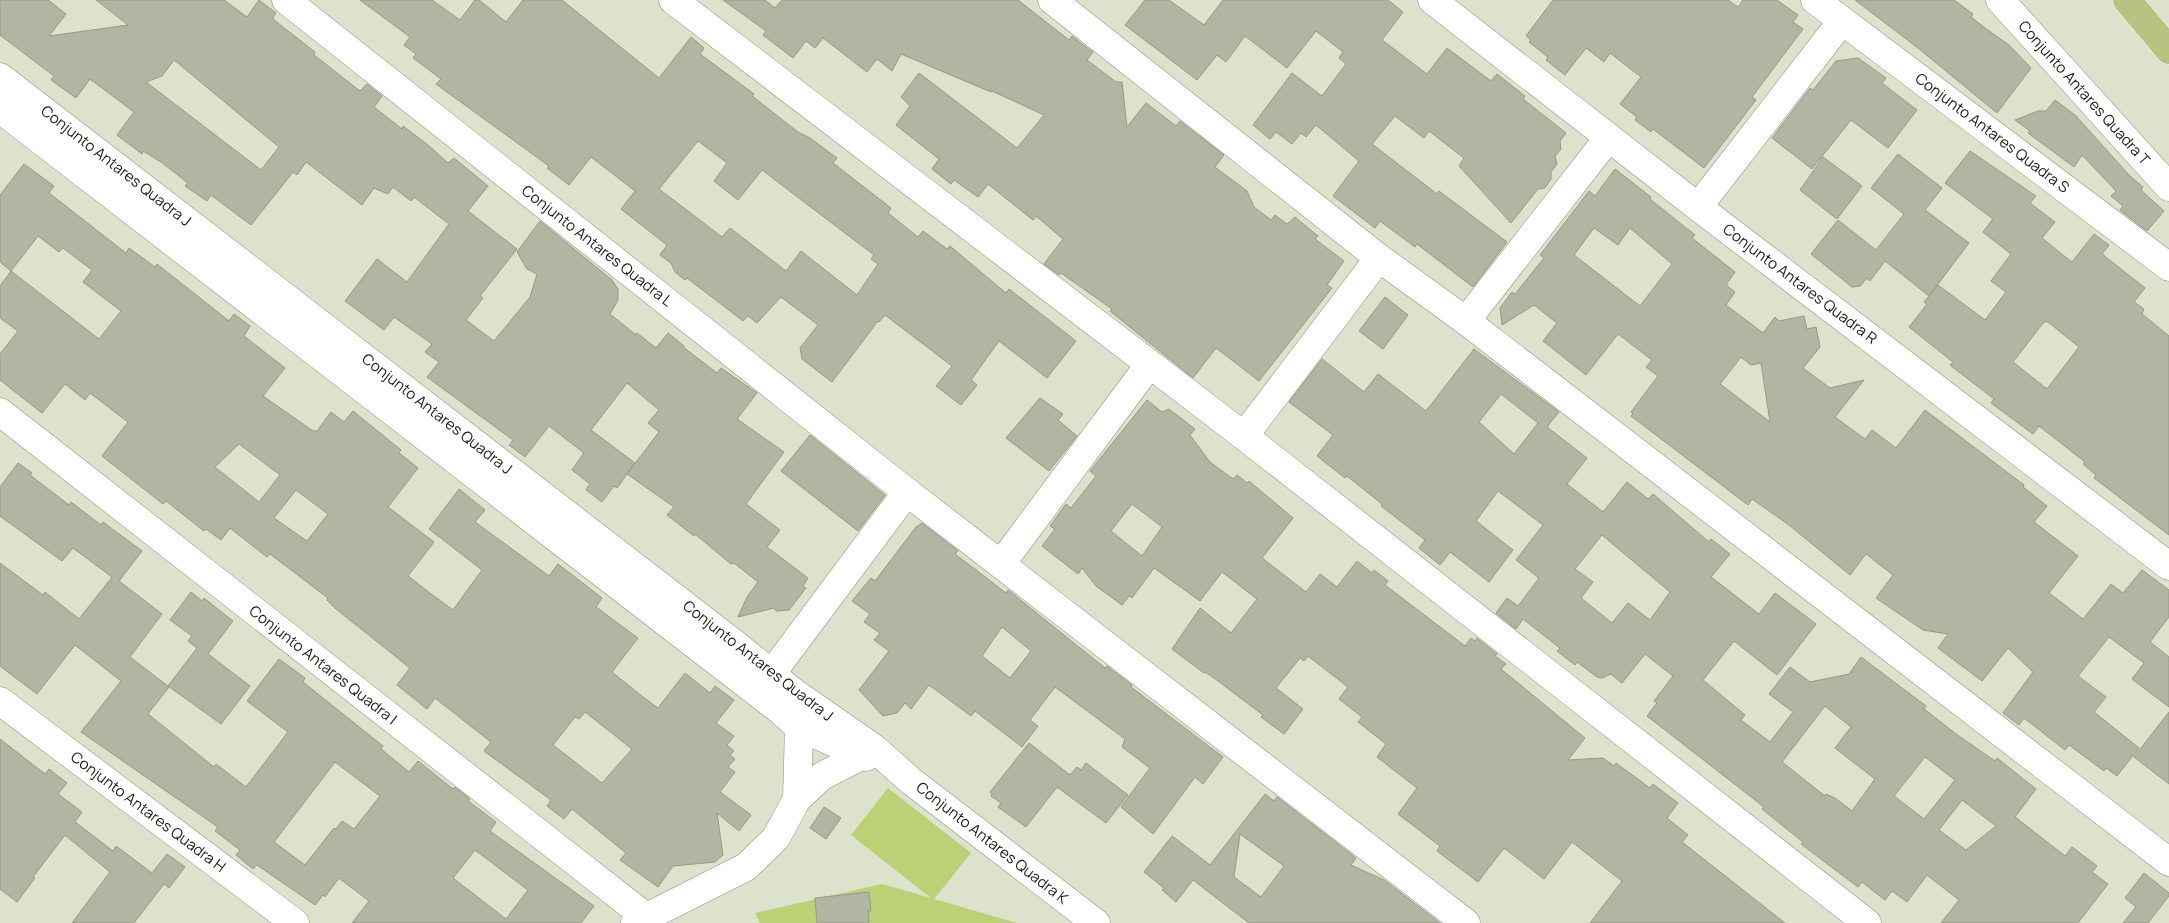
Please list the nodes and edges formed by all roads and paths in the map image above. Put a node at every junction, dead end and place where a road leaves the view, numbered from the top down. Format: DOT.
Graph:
graph roads {
  1 [pos="286,0"];
  2 [pos="672,0"];
  3 [pos="1052,0"];
  4 [pos="1432,0"];
  5 [pos="1815,0"];
  6 [pos="2000,0"];
  7 [pos="2126,0"];
  8 [pos="1842,21"];
  9 [pos="2169,50"];
  10 [pos="0,77"];
  11 [pos="0,110"];
  12 [pos="1609,137"];
  13 [pos="2169,187"];
  14 [pos="1698,207"];
  15 [pos="1379,258"];
  16 [pos="2169,267"];
  17 [pos="1466,321"];
  18 [pos="326,344"];
  19 [pos="1149,365"];
  20 [pos="0,412"];
  21 [pos="1244,436"];
  22 [pos="908,492"];
  23 [pos="1001,564"];
  24 [pos="2169,566"];
  25 [pos="764,684"];
  26 [pos="0,701"];
  27 [pos="806,701"];
  28 [pos="799,728"];
  29 [pos="870,753"];
  30 [pos="798,799"];
  31 [pos="2169,862"];
  32 [pos="641,920"];
  33 [pos="295,923"];
  34 [pos="1096,923"];
  35 [pos="1466,923"];
  36 [pos="1867,923"];
  1 -- 22 [label="street, Conjunto Antares Quadra L"];
  2 -- 19 [label="street"];
  3 -- 15 [label="street"];
  4 -- 12 [label="street, Conjunto Antares Quadra R"];
  5 -- 8 [label="street, Conjunto Antares Quadra S"];
  6 -- 13 [label="street, Conjunto Antares Quadra T"];
  7 -- 9 [label="main road"];
  8 -- 14 [label="street"];
  8 -- 16 [label="street, Conjunto Antares Quadra S"];
  10 -- 18 [label="street, Conjunto Antares Quadra J"];
  11 -- 18 [label="street, Conjunto Antares Quadra J"];
  12 -- 14 [label="street, Conjunto Antares Quadra R"];
  12 -- 17 [label="street"];
  14 -- 24 [label="street, Conjunto Antares Quadra R"];
  15 -- 17 [label="street"];
  15 -- 21 [label="street"];
  17 -- 31 [label="street"];
  18 -- 25 [label="street, Conjunto Antares Quadra J"];
  19 -- 21 [label="street"];
  19 -- 23 [label="street"];
  20 -- 32 [label="street, Conjunto Antares Quadra I"];
  21 -- 36 [label="street"];
  22 -- 23 [label="street, Conjunto Antares Quadra L"];
  22 -- 25 [label="street"];
  23 -- 35 [label="street, Conjunto Antares Quadra L"];
  25 -- 27 [label="street, Conjunto Antares Quadra J"];
  25 -- 28 [label="street, Conjunto Antares Quadra J"];
  26 -- 33 [label="street, Conjunto Antares Quadra H"];
  27 -- 28 [label="street"];
  27 -- 29 [label="street, Conjunto Antares Quadra J"];
  28 -- 29 [label="street, Conjunto Antares Quadra J"];
  28 -- 30 [label="street"];
  29 -- 30 [label="street"];
  29 -- 34 [label="street, Conjunto Antares Quadra K"];
  30 -- 32 [label="street"];
}
